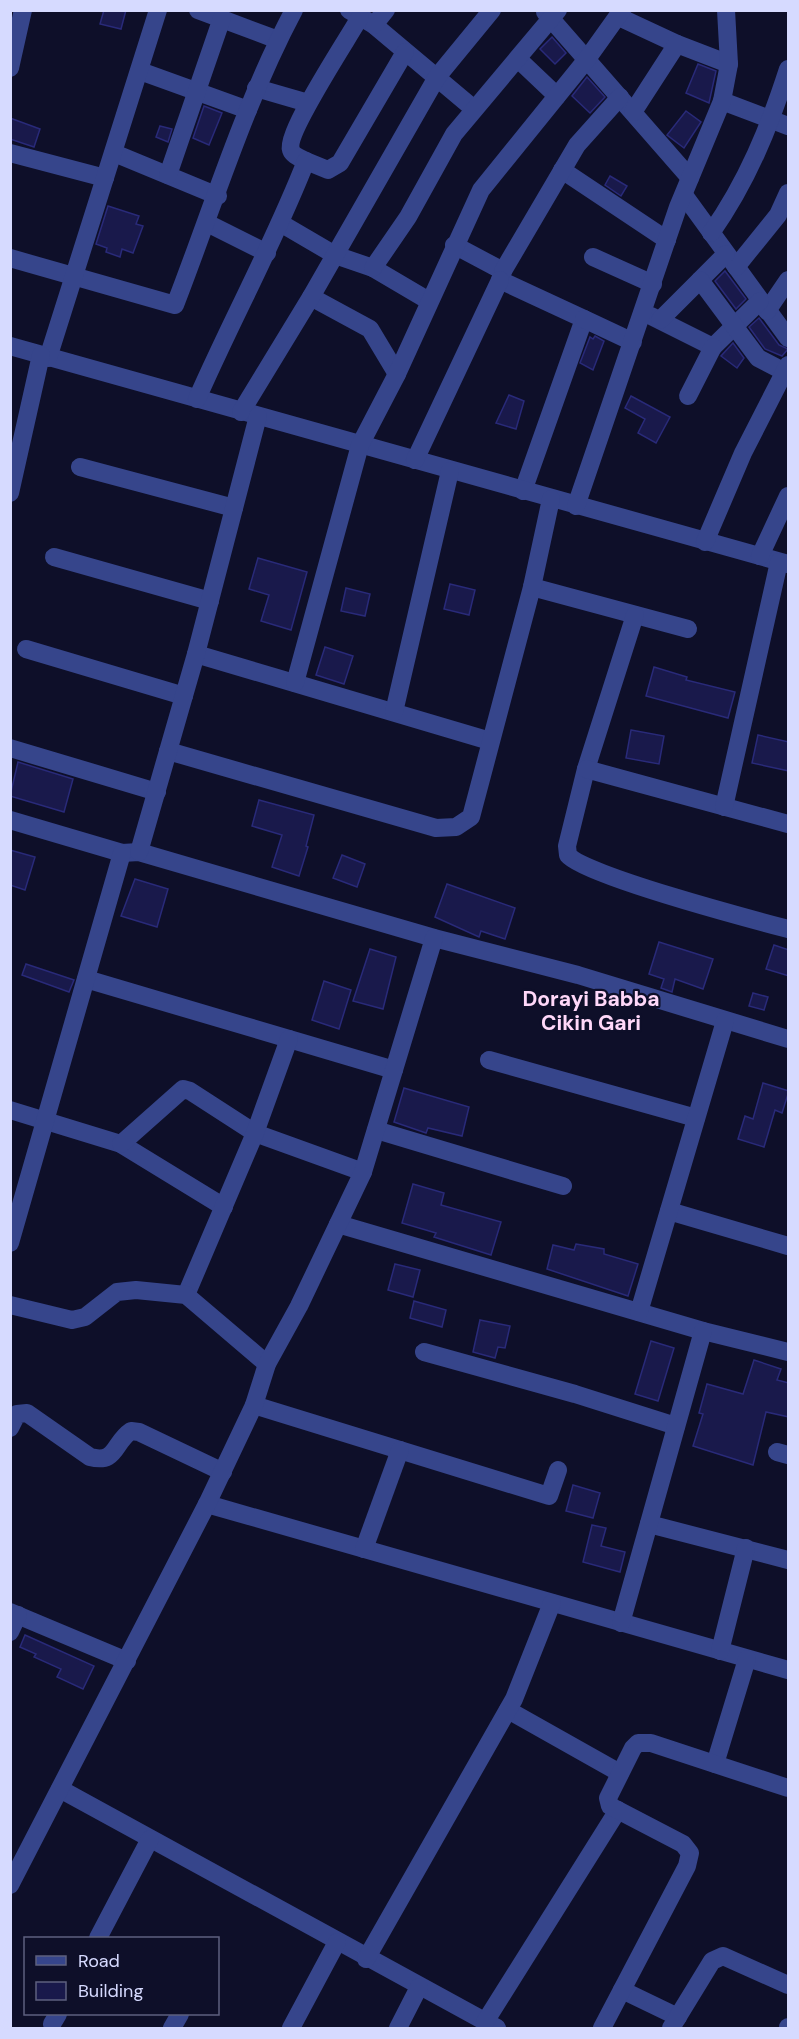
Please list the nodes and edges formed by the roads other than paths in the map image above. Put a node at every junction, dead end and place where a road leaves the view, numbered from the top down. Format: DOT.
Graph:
graph roads {
  1 [pos="23,10"];
  2 [pos="158,10"];
  3 [pos="198,10"];
  4 [pos="294,10"];
  5 [pos="386,10"];
  6 [pos="492,10"];
  7 [pos="726,10"];
  8 [pos="552,14"];
  9 [pos="620,14"];
  10 [pos="222,18"];
  11 [pos="361,18"];
  12 [pos="278,40"];
  13 [pos="677,44"];
  14 [pos="405,52"];
  15 [pos="518,59"];
  16 [pos="587,59"];
  17 [pos="729,64"];
  18 [pos="10,68"];
  19 [pos="140,70"];
  20 [pos="788,76"];
  21 [pos="437,77"];
  22 [pos="256,88"];
  23 [pos="198,92"];
  24 [pos="557,96"];
  25 [pos="620,97"];
  26 [pos="722,101"];
  27 [pos="308,103"];
  28 [pos="474,109"];
  29 [pos="248,110"];
  30 [pos="633,112"];
  31 [pos="780,123"];
  32 [pos="10,153"];
  33 [pos="114,153"];
  34 [pos="306,161"];
  35 [pos="562,170"];
  36 [pos="168,175"];
  37 [pos="105,178"];
  38 [pos="687,187"];
  39 [pos="789,193"];
  40 [pos="218,196"];
  41 [pos="207,223"];
  42 [pos="282,224"];
  43 [pos="711,233"];
  44 [pos="667,240"];
  45 [pos="454,245"];
  46 [pos="267,253"];
  47 [pos="335,255"];
  48 [pos="593,257"];
  49 [pos="10,258"];
  50 [pos="731,261"];
  51 [pos="373,268"];
  52 [pos="501,275"];
  53 [pos="75,276"];
  54 [pos="699,280"];
  55 [pos="789,280"];
  56 [pos="653,284"];
  57 [pos="311,297"];
  58 [pos="429,301"];
  59 [pos="764,306"];
  60 [pos="643,313"];
  61 [pos="584,319"];
  62 [pos="660,320"];
  63 [pos="734,325"];
  64 [pos="789,338"];
  65 [pos="633,342"];
  66 [pos="10,346"];
  67 [pos="713,347"];
  68 [pos="45,356"];
  69 [pos="787,368"];
  70 [pos="397,374"];
  71 [pos="688,396"];
  72 [pos="197,399"];
  73 [pos="249,414"];
  74 [pos="360,445"];
  75 [pos="415,460"];
  76 [pos="80,467"];
  77 [pos="450,471"];
  78 [pos="523,491"];
  79 [pos="10,493"];
  80 [pos="789,496"];
  81 [pos="551,499"];
  82 [pos="576,506"];
  83 [pos="234,508"];
  84 [pos="705,542"];
  85 [pos="760,556"];
  86 [pos="54,557"];
  87 [pos="784,563"];
  88 [pos="532,587"];
  89 [pos="210,601"];
  90 [pos="634,615"];
  91 [pos="688,629"];
  92 [pos="26,649"];
  93 [pos="196,654"];
  94 [pos="295,683"];
  95 [pos="184,696"];
  96 [pos="394,712"];
  97 [pos="489,741"];
  98 [pos="10,748"];
  99 [pos="168,751"];
  100 [pos="586,769"];
  101 [pos="157,792"];
  102 [pos="724,807"];
  103 [pos="10,820"];
  104 [pos="789,824"];
  105 [pos="130,852"];
  106 [pos="789,929"];
  107 [pos="434,938"];
  108 [pos="86,979"];
  109 [pos="725,1022"];
  110 [pos="789,1039"];
  111 [pos="289,1040"];
  112 [pos="489,1060"];
  113 [pos="394,1070"];
  114 [pos="10,1110"];
  115 [pos="696,1118"];
  116 [pos="46,1121"];
  117 [pos="376,1130"];
  118 [pos="255,1133"];
  119 [pos="121,1144"];
  120 [pos="363,1172"];
  121 [pos="563,1186"];
  122 [pos="224,1207"];
  123 [pos="669,1211"];
  124 [pos="338,1224"];
  125 [pos="11,1243"];
  126 [pos="789,1246"];
  127 [pos="186,1295"];
  128 [pos="10,1305"];
  129 [pos="639,1312"];
  130 [pos="703,1331"];
  131 [pos="424,1352"];
  132 [pos="789,1352"];
  133 [pos="267,1364"];
  134 [pos="254,1405"];
  135 [pos="676,1426"];
  136 [pos="10,1428"];
  137 [pos="400,1450"];
  138 [pos="558,1470"];
  139 [pos="223,1472"];
  140 [pos="207,1504"];
  141 [pos="649,1524"];
  142 [pos="746,1548"];
  143 [pos="364,1549"];
  144 [pos="789,1560"];
  145 [pos="552,1603"];
  146 [pos="14,1614"];
  147 [pos="621,1623"];
  148 [pos="10,1632"];
  149 [pos="720,1651"];
  150 [pos="747,1659"];
  151 [pos="127,1661"];
  152 [pos="789,1670"];
  153 [pos="508,1710"];
  154 [pos="715,1764"];
  155 [pos="620,1773"];
  156 [pos="789,1788"];
  157 [pos="60,1789"];
  158 [pos="618,1810"];
  159 [pos="150,1839"];
  160 [pos="10,1885"];
  161 [pos="99,1937"];
  162 [pos="337,1942"];
  163 [pos="366,1959"];
  164 [pos="789,1985"];
  165 [pos="419,1987"];
  166 [pos="622,1990"];
  167 [pos="491,2025"];
  168 [pos="674,2025"];
  169 [pos="291,2028"];
  170 [pos="398,2028"];
  171 [pos="602,2028"];
  1 -- 18 [label="street"];
  2 -- 19 [label="street"];
  3 -- 10 [label="street"];
  4 -- 12 [label="street"];
  5 -- 11 [label="street"];
  6 -- 21 [label="street"];
  7 -- 17 [label="street"];
  8 -- 15 [label="street"];
  8 -- 16 [label="street"];
  9 -- 13 [label="street"];
  9 -- 16 [label="street"];
  10 -- 12 [label="street"];
  10 -- 23 [label="street"];
  11 -- 14 [label="street"];
  11 -- 27 [label="street"];
  12 -- 22 [label="street"];
  13 -- 17 [label="street"];
  13 -- 30 [label="street"];
  14 -- 21 [label="street"];
  14 -- 34 [label="street"];
  15 -- 24 [label="street"];
  15 -- 28 [label="street"];
  16 -- 24 [label="street"];
  16 -- 25 [label="street"];
  17 -- 26 [label="street"];
  19 -- 23 [label="street"];
  19 -- 33 [label="street"];
  20 -- 31 [label="street"];
  21 -- 28 [label="street"];
  21 -- 47 [label="street"];
  22 -- 27 [label="street"];
  22 -- 29 [label="street"];
  23 -- 29 [label="street"];
  23 -- 36 [label="street"];
  24 -- 45 [label="street"];
  25 -- 30 [label="street"];
  25 -- 35 [label="street"];
  26 -- 31 [label="street"];
  26 -- 38 [label="street"];
  27 -- 34 [label="street"];
  28 -- 51 [label="street"];
  29 -- 40 [label="street"];
  30 -- 38 [label="street"];
  31 -- 43 [label="street"];
  32 -- 37 [label="street"];
  33 -- 36 [label="street"];
  33 -- 37 [label="street"];
  34 -- 42 [label="street"];
  35 -- 44 [label="street"];
  35 -- 52 [label="street"];
  36 -- 40 [label="street"];
  37 -- 53 [label="street"];
  38 -- 43 [label="street"];
  38 -- 44 [label="street"];
  39 -- 50 [label="street"];
  40 -- 41 [label="street"];
  41 -- 46 [label="street"];
  41 -- 53 [label="street"];
  42 -- 46 [label="street"];
  42 -- 47 [label="street"];
  43 -- 50 [label="street"];
  44 -- 56 [label="street"];
  45 -- 52 [label="street"];
  45 -- 58 [label="street"];
  46 -- 72 [label="street"];
  47 -- 51 [label="street"];
  47 -- 57 [label="street"];
  48 -- 56 [label="street"];
  49 -- 53 [label="street"];
  50 -- 54 [label="street"];
  50 -- 59 [label="street"];
  51 -- 58 [label="street"];
  52 -- 61 [label="street"];
  52 -- 75 [label="street"];
  53 -- 68 [label="street"];
  54 -- 62 [label="street"];
  54 -- 63 [label="street"];
  55 -- 59 [label="street"];
  56 -- 60 [label="street"];
  57 -- 70 [label="street"];
  57 -- 73 [label="street"];
  58 -- 70 [label="street"];
  59 -- 63 [label="street"];
  59 -- 64 [label="street"];
  60 -- 62 [label="street"];
  60 -- 65 [label="street"];
  61 -- 65 [label="street"];
  61 -- 78 [label="street"];
  62 -- 67 [label="street"];
  63 -- 67 [label="street"];
  63 -- 69 [label="street"];
  65 -- 82 [label="street"];
  66 -- 68 [label="street"];
  67 -- 71 [label="street"];
  68 -- 72 [label="street"];
  68 -- 79 [label="street"];
  69 -- 84 [label="street"];
  70 -- 74 [label="street"];
  72 -- 73 [label="street"];
  73 -- 74 [label="street"];
  73 -- 83 [label="street"];
  74 -- 75 [label="street"];
  74 -- 94 [label="street"];
  75 -- 77 [label="street"];
  76 -- 83 [label="street"];
  77 -- 78 [label="street"];
  77 -- 96 [label="street"];
  78 -- 81 [label="street"];
  80 -- 85 [label="street"];
  81 -- 82 [label="street"];
  81 -- 88 [label="street"];
  82 -- 84 [label="street"];
  83 -- 89 [label="street"];
  84 -- 85 [label="street"];
  85 -- 87 [label="street"];
  86 -- 89 [label="street"];
  87 -- 102 [label="street"];
  88 -- 90 [label="street"];
  88 -- 97 [label="street"];
  89 -- 93 [label="street"];
  90 -- 91 [label="street"];
  90 -- 100 [label="street"];
  92 -- 95 [label="street"];
  93 -- 94 [label="street"];
  93 -- 95 [label="street"];
  94 -- 96 [label="street"];
  95 -- 99 [label="street"];
  96 -- 97 [label="street"];
  97 -- 99 [label="street"];
  98 -- 101 [label="street"];
  99 -- 101 [label="street"];
  100 -- 102 [label="street"];
  100 -- 106 [label="street"];
  101 -- 105 [label="street"];
  102 -- 104 [label="street"];
  103 -- 105 [label="street"];
  105 -- 107 [label="street"];
  105 -- 108 [label="street"];
  107 -- 109 [label="street"];
  107 -- 113 [label="street"];
  108 -- 111 [label="street"];
  108 -- 116 [label="street"];
  109 -- 110 [label="street"];
  109 -- 115 [label="street"];
  111 -- 113 [label="street"];
  111 -- 118 [label="street"];
  112 -- 115 [label="street"];
  113 -- 117 [label="street"];
  114 -- 116 [label="street"];
  115 -- 123 [label="street"];
  116 -- 119 [label="street"];
  116 -- 125 [label="street"];
  117 -- 120 [label="street"];
  117 -- 121 [label="street"];
  118 -- 119 [label="street"];
  118 -- 120 [label="street"];
  118 -- 122 [label="street"];
  119 -- 122 [label="street"];
  120 -- 124 [label="street"];
  122 -- 127 [label="street"];
  123 -- 126 [label="street"];
  123 -- 129 [label="street"];
  124 -- 129 [label="street"];
  124 -- 133 [label="street"];
  127 -- 128 [label="street"];
  127 -- 133 [label="street"];
  129 -- 130 [label="street"];
  130 -- 132 [label="street"];
  130 -- 135 [label="street"];
  131 -- 135 [label="street"];
  133 -- 134 [label="street"];
  134 -- 137 [label="street"];
  134 -- 139 [label="street"];
  135 -- 141 [label="street"];
  136 -- 139 [label="street"];
  137 -- 138 [label="street"];
  137 -- 143 [label="street"];
  139 -- 140 [label="street"];
  140 -- 143 [label="street"];
  140 -- 151 [label="street"];
  141 -- 142 [label="street"];
  141 -- 147 [label="street"];
  142 -- 144 [label="street"];
  142 -- 149 [label="street"];
  143 -- 145 [label="street"];
  145 -- 147 [label="street"];
  145 -- 153 [label="street"];
  146 -- 148 [label="street"];
  146 -- 151 [label="street"];
  147 -- 149 [label="street"];
  149 -- 150 [label="street"];
  150 -- 152 [label="street"];
  150 -- 154 [label="street"];
  151 -- 157 [label="street"];
  153 -- 155 [label="street"];
  153 -- 163 [label="street"];
  154 -- 155 [label="street"];
  154 -- 156 [label="street"];
  155 -- 158 [label="street"];
  157 -- 159 [label="street"];
  157 -- 160 [label="street"];
  158 -- 166 [label="street"];
  158 -- 167 [label="street"];
  159 -- 161 [label="street"];
  159 -- 162 [label="street"];
  162 -- 163 [label="street"];
  162 -- 169 [label="street"];
  163 -- 165 [label="street"];
  164 -- 168 [label="street"];
  165 -- 167 [label="street"];
  165 -- 170 [label="street"];
  166 -- 168 [label="street"];
  166 -- 171 [label="street"];
}
